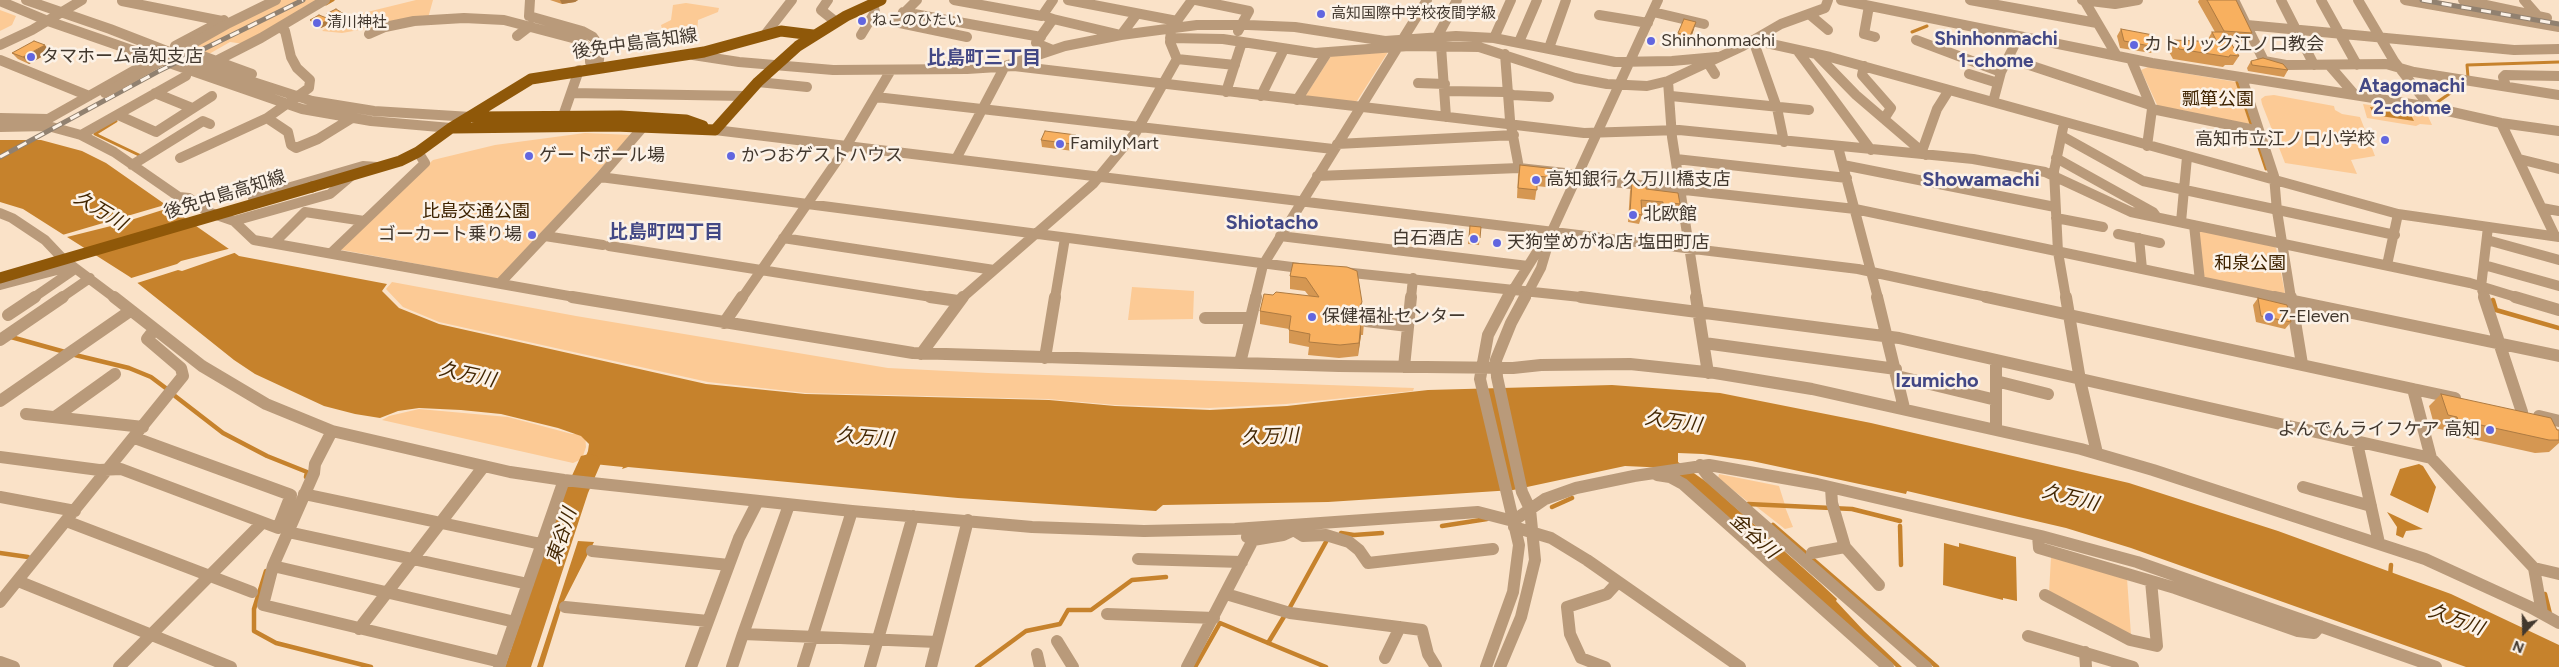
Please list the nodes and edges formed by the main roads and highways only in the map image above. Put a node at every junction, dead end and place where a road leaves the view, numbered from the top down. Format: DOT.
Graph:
graph roads {
  1 [pos="877,2"];
  2 [pos="813,35"];
  3 [pos="470,117"];
  4 [pos="452,128"];
  5 [pos="715,130"];
  6 [pos="0,278"];
  1 -- 2 [label="main road"];
  2 -- 3 [label="main road, 後免中島高知線"];
  2 -- 5 [label="main road"];
  3 -- 4 [label="main road, 後免中島高知線"];
  3 -- 5 [label="main road"];
  4 -- 5 [label="main road"];
  4 -- 6 [label="main road, 後免中島高知線, bridge"];
}
